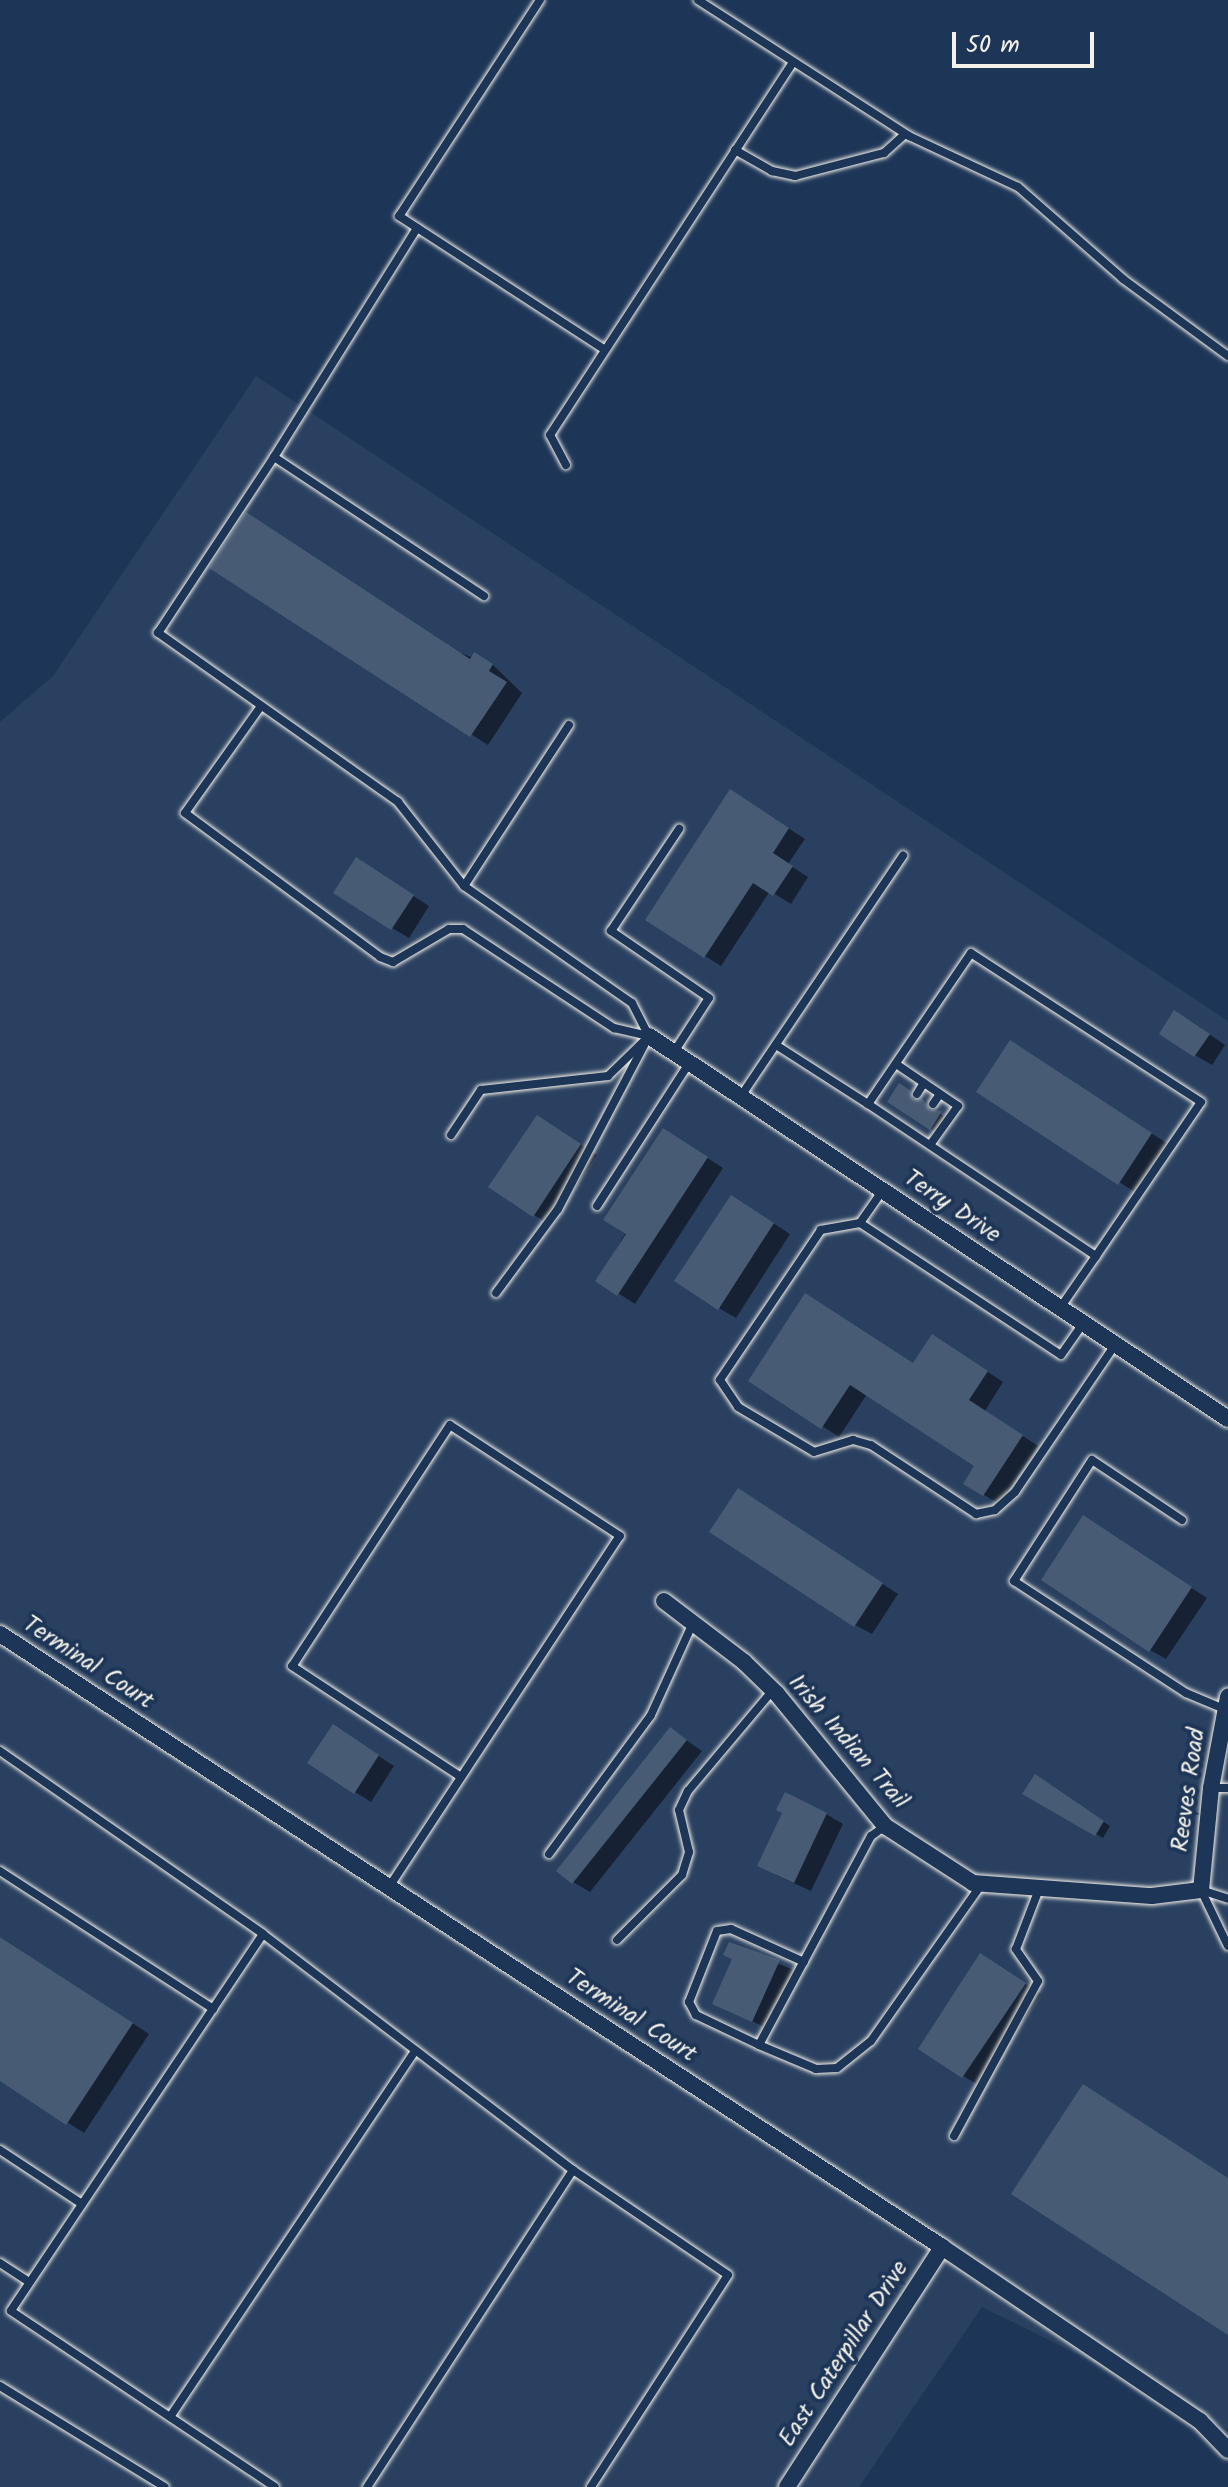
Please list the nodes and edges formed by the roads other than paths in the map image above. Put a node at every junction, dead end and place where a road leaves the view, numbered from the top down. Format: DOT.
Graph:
graph roads {
  1 [pos="540,0"];
  2 [pos="698,0"];
  3 [pos="793,62"];
  4 [pos="905,134"];
  5 [pos="735,150"];
  6 [pos="417,228"];
  7 [pos="604,349"];
  8 [pos="1228,356"];
  9 [pos="274,457"];
  10 [pos="566,465"];
  11 [pos="484,596"];
  12 [pos="261,706"];
  13 [pos="569,725"];
  14 [pos="679,829"];
  15 [pos="903,856"];
  16 [pos="464,886"];
  17 [pos="649,1036"];
  18 [pos="776,1045"];
  19 [pos="674,1052"];
  20 [pos="690,1063"];
  21 [pos="896,1064"];
  22 [pos="924,1083"];
  23 [pos="917,1094"];
  24 [pos="940,1094"];
  25 [pos="741,1096"];
  26 [pos="868,1104"];
  27 [pos="933,1104"];
  28 [pos="903,1113"];
  29 [pos="896,1123"];
  30 [pos="919,1124"];
  31 [pos="913,1134"];
  32 [pos="451,1135"];
  33 [pos="930,1145"];
  34 [pos="883,1190"];
  35 [pos="597,1206"];
  36 [pos="860,1223"];
  37 [pos="1096,1256"];
  38 [pos="496,1293"];
  39 [pos="1060,1308"];
  40 [pos="1083,1323"];
  41 [pos="1115,1345"];
  42 [pos="1228,1419"];
  43 [pos="1182,1520"];
  44 [pos="664,1601"];
  45 [pos="693,1622"];
  46 [pos="0,1634"];
  47 [pos="773,1690"];
  48 [pos="1226,1703"];
  49 [pos="0,1751"];
  50 [pos="461,1777"];
  51 [pos="1219,1788"];
  52 [pos="885,1826"];
  53 [pos="549,1854"];
  54 [pos="0,1871"];
  55 [pos="982,1883"];
  56 [pos="388,1888"];
  57 [pos="1039,1889"];
  58 [pos="1201,1890"];
  59 [pos="1228,1899"];
  60 [pos="263,1934"];
  61 [pos="617,1940"];
  62 [pos="1228,1946"];
  63 [pos="804,1962"];
  64 [pos="213,2009"];
  65 [pos="759,2045"];
  66 [pos="415,2051"];
  67 [pos="954,2136"];
  68 [pos="0,2150"];
  69 [pos="573,2170"];
  70 [pos="82,2204"];
  71 [pos="942,2247"];
  72 [pos="0,2263"];
  73 [pos="29,2282"];
  74 [pos="0,2386"];
  75 [pos="170,2417"];
  76 [pos="1228,2450"];
  77 [pos="165,2487"];
  78 [pos="275,2487"];
  79 [pos="367,2487"];
  80 [pos="591,2487"];
  81 [pos="787,2487"];
  1 -- 6 [label="lane"];
  2 -- 3 [label="lane"];
  3 -- 4 [label="lane"];
  3 -- 5 [label="lane"];
  4 -- 5 [label="lane"];
  4 -- 8 [label="lane"];
  5 -- 7 [label="lane"];
  6 -- 7 [label="lane"];
  6 -- 9 [label="lane"];
  7 -- 10 [label="lane"];
  9 -- 11 [label="lane"];
  9 -- 12 [label="lane"];
  12 -- 16 [label="lane"];
  12 -- 17 [label="lane"];
  13 -- 16 [label="lane"];
  14 -- 19 [label="lane"];
  15 -- 18 [label="lane"];
  16 -- 17 [label="lane"];
  17 -- 19 [label="street, Terry Drive"];
  17 -- 32 [label="lane"];
  17 -- 38 [label="lane"];
  18 -- 25 [label="lane"];
  18 -- 26 [label="lane"];
  19 -- 20 [label="street, Terry Drive"];
  20 -- 25 [label="street, Terry Drive"];
  20 -- 35 [label="lane"];
  21 -- 22 [label="lane"];
  21 -- 26 [label="lane"];
  21 -- 37 [label="lane"];
  22 -- 23 [label="lane"];
  22 -- 24 [label="lane"];
  24 -- 27 [label="lane"];
  24 -- 33 [label="lane"];
  25 -- 34 [label="street, Terry Drive"];
  26 -- 29 [label="lane"];
  28 -- 29 [label="lane"];
  29 -- 31 [label="lane"];
  30 -- 31 [label="lane"];
  31 -- 33 [label="lane"];
  33 -- 37 [label="lane"];
  34 -- 36 [label="lane"];
  34 -- 39 [label="street, Terry Drive"];
  36 -- 40 [label="lane"];
  36 -- 41 [label="lane"];
  37 -- 39 [label="lane"];
  39 -- 40 [label="street, Terry Drive"];
  40 -- 41 [label="street, Terry Drive"];
  41 -- 42 [label="street, Terry Drive"];
  43 -- 48 [label="lane"];
  44 -- 45 [label="street, Irish Indian Trail"];
  45 -- 47 [label="street, Irish Indian Trail"];
  45 -- 53 [label="lane"];
  46 -- 56 [label="street, Terminal Court"];
  47 -- 52 [label="street, Irish Indian Trail"];
  47 -- 61 [label="lane"];
  48 -- 51 [label="street, Reeves Road"];
  49 -- 60 [label="lane"];
  50 -- 50 [label="lane"];
  50 -- 56 [label="lane"];
  51 -- 58 [label="street, Reeves Road"];
  52 -- 55 [label="street, Irish Indian Trail"];
  52 -- 63 [label="lane"];
  54 -- 64 [label="lane"];
  55 -- 57 [label="street, Irish Indian Trail"];
  55 -- 65 [label="lane"];
  56 -- 71 [label="street, Terminal Court"];
  57 -- 58 [label="street, Irish Indian Trail"];
  57 -- 67 [label="lane"];
  58 -- 59 [label="lane"];
  58 -- 62 [label="lane"];
  60 -- 64 [label="lane"];
  60 -- 66 [label="lane"];
  63 -- 65 [label="lane"];
  63 -- 65 [label="lane"];
  64 -- 70 [label="lane"];
  66 -- 69 [label="lane"];
  66 -- 75 [label="lane"];
  68 -- 70 [label="lane"];
  69 -- 79 [label="lane"];
  69 -- 80 [label="lane"];
  70 -- 73 [label="lane"];
  71 -- 76 [label="street, Terminal Court"];
  71 -- 81 [label="street, East Caterpillar Drive"];
  72 -- 73 [label="lane"];
  73 -- 75 [label="lane"];
  74 -- 77 [label="lane"];
  75 -- 78 [label="lane"];
}
